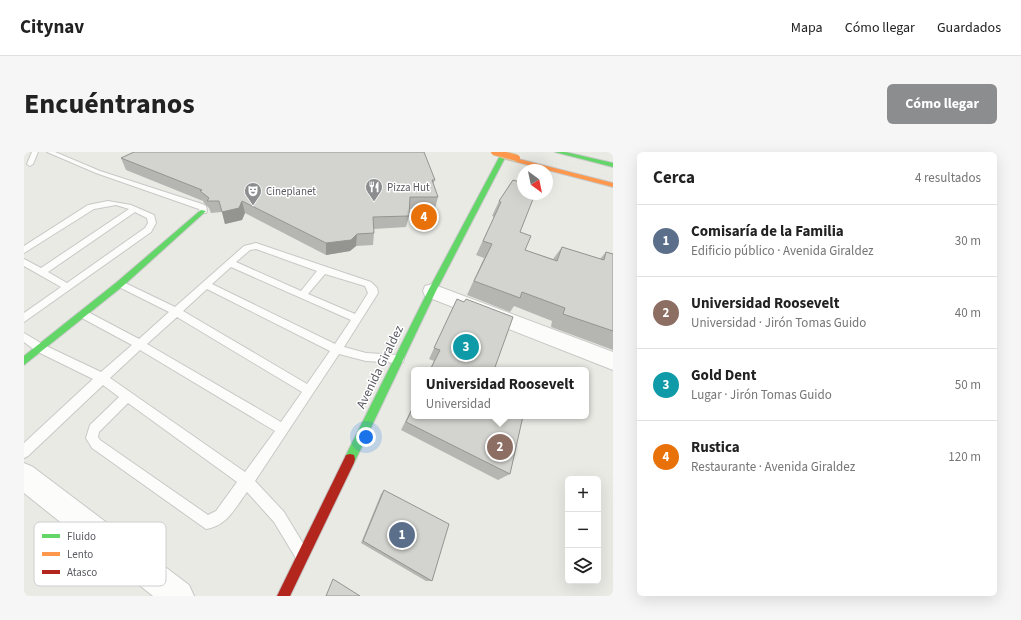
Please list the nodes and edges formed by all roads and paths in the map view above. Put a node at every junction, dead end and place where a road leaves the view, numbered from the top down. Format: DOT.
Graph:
graph roads {
  1 [pos="35,152"];
  2 [pos="50,152"];
  3 [pos="494,152"];
  4 [pos="558,152"];
  5 [pos="504,154"];
  6 [pos="547,156"];
  7 [pos="30,164"];
  8 [pos="613,165"];
  9 [pos="613,171"];
  10 [pos="613,184"];
  11 [pos="134,209"];
  12 [pos="203,211"];
  13 [pos="24,250"];
  14 [pos="24,262"];
  15 [pos="230,263"];
  16 [pos="322,270"];
  17 [pos="41,272"];
  18 [pos="120,284"];
  19 [pos="206,285"];
  20 [pos="66,288"];
  21 [pos="432,291"];
  22 [pos="302,295"];
  23 [pos="175,311"];
  24 [pos="83,314"];
  25 [pos="24,318"];
  26 [pos="357,319"];
  27 [pos="24,337"];
  28 [pos="139,344"];
  29 [pos="40,348"];
  30 [pos="336,349"];
  31 [pos="399,359"];
  32 [pos="24,361"];
  33 [pos="613,361"];
  34 [pos="102,378"];
  35 [pos="308,390"];
  36 [pos="128,396"];
  37 [pos="283,429"];
  38 [pos="24,452"];
  39 [pos="24,476"];
  40 [pos="246,481"];
  41 [pos="83,522"];
  42 [pos="303,556"];
  43 [pos="165,586"];
  44 [pos="178,596"];
  45 [pos="283,596"];
  1 -- 7 [label="lane"];
  2 -- 12 [label="lane"];
  3 -- 10 [label="street, bridge"];
  4 -- 8 [label="street"];
  5 -- 10 [label="street"];
  5 -- 21 [label="street, Avenida Giraldez"];
  6 -- 9 [label="street"];
  11 -- 13 [label="lane"];
  11 -- 17 [label="lane"];
  11 -- 20 [label="lane"];
  12 -- 18 [label="street"];
  14 -- 17 [label="lane"];
  15 -- 16 [label="lane"];
  15 -- 19 [label="lane"];
  15 -- 22 [label="lane"];
  16 -- 22 [label="lane"];
  16 -- 26 [label="lane"];
  17 -- 20 [label="lane"];
  18 -- 23 [label="lane"];
  18 -- 24 [label="street"];
  19 -- 23 [label="lane"];
  19 -- 30 [label="lane"];
  20 -- 25 [label="lane"];
  21 -- 31 [label="street, Avenida Giraldez"];
  21 -- 33 [label="street"];
  22 -- 26 [label="lane"];
  23 -- 28 [label="lane"];
  23 -- 35 [label="lane"];
  24 -- 28 [label="lane"];
  24 -- 29 [label="street"];
  26 -- 30 [label="lane"];
  27 -- 29 [label="lane"];
  28 -- 34 [label="lane"];
  28 -- 37 [label="lane"];
  29 -- 32 [label="street"];
  29 -- 34 [label="lane"];
  30 -- 31 [label="lane"];
  30 -- 35 [label="lane"];
  31 -- 42 [label="street, Avenida Giraldez"];
  34 -- 36 [label="lane"];
  34 -- 38 [label="lane"];
  35 -- 37 [label="lane"];
  36 -- 40 [label="lane"];
  36 -- 40 [label="lane"];
  37 -- 40 [label="lane"];
  39 -- 41 [label="street"];
  40 -- 42 [label="lane"];
  42 -- 45 [label="street, Avenida Giraldez"];
  43 -- 44 [label="street"];
}
